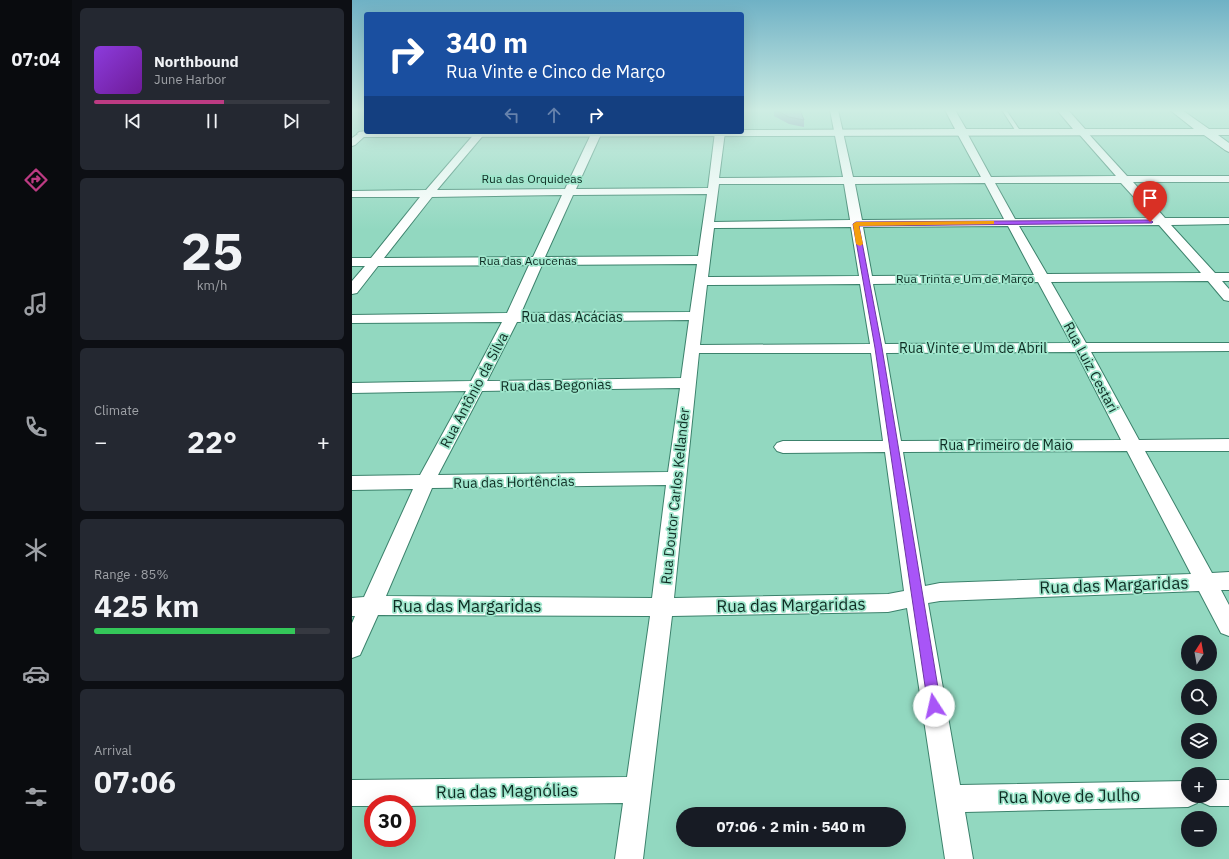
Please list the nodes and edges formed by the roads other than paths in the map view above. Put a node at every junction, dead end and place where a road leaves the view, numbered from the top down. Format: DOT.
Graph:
graph roads {
  1 [pos="466,150"];
  2 [pos="589,150"];
  3 [pos="717,150"];
  4 [pos="842,150"];
  5 [pos="972,150"];
  6 [pos="1099,150"];
  7 [pos="1126,179"];
  8 [pos="1229,179"];
  9 [pos="989,180"];
  10 [pos="849,181"];
  11 [pos="712,186"];
  12 [pos="569,192"];
  13 [pos="429,193"];
  14 [pos="352,194"];
  15 [pos="1229,221"];
  16 [pos="1163,222"];
  17 [pos="1013,223"];
  18 [pos="856,224"];
  19 [pos="709,225"];
  20 [pos="704,260"];
  21 [pos="537,261"];
  22 [pos="352,262"];
  23 [pos="374,262"];
  24 [pos="1211,277"];
  25 [pos="1229,277"];
  26 [pos="1043,278"];
  27 [pos="866,280"];
  28 [pos="700,281"];
  29 [pos="352,290"];
  30 [pos="1229,297"];
  31 [pos="696,316"];
  32 [pos="512,317"];
  33 [pos="352,319"];
  34 [pos="1229,347"];
  35 [pos="878,348"];
  36 [pos="1081,348"];
  37 [pos="693,349"];
  38 [pos="688,383"];
  39 [pos="477,386"];
  40 [pos="352,388"];
  41 [pos="1229,444"];
  42 [pos="1134,445"];
  43 [pos="894,446"];
  44 [pos="783,447"];
  45 [pos="676,478"];
  46 [pos="352,483"];
  47 [pos="424,483"];
  48 [pos="1206,581"];
  49 [pos="1229,581"];
  50 [pos="916,598"];
  51 [pos="662,606"];
  52 [pos="362,607"];
  53 [pos="1229,626"];
  54 [pos="352,648"];
  55 [pos="638,790"];
  56 [pos="352,793"];
  57 [pos="1217,793"];
  58 [pos="1229,793"];
  59 [pos="1181,794"];
  60 [pos="950,799"];
  61 [pos="629,859"];
  62 [pos="959,859"];
  1 -- 13 [label="street"];
  2 -- 12 [label="street, Rua Antônio da Silva"];
  3 -- 11 [label="street, Rua Doutor Carlos Kellander"];
  4 -- 10 [label="street"];
  5 -- 9 [label="street, Rua Luiz Cestari"];
  6 -- 7 [label="street"];
  7 -- 8 [label="street, Rua das Orquideas"];
  7 -- 9 [label="street, Rua das Orquideas"];
  7 -- 16 [label="street"];
  9 -- 10 [label="street, Rua das Orquideas"];
  9 -- 17 [label="street, Rua Luiz Cestari"];
  10 -- 11 [label="street, Rua das Orquideas"];
  10 -- 18 [label="street"];
  11 -- 12 [label="street, Rua das Orquideas"];
  11 -- 19 [label="street, Rua Doutor Carlos Kellander"];
  12 -- 13 [label="street, Rua das Orquideas"];
  12 -- 21 [label="street, Rua Antônio da Silva"];
  13 -- 14 [label="street, Rua das Orquideas"];
  13 -- 23 [label="street"];
  15 -- 16 [label="street"];
  16 -- 17 [label="street"];
  16 -- 24 [label="street"];
  17 -- 18 [label="street"];
  17 -- 26 [label="street, Rua Luiz Cestari"];
  18 -- 19 [label="street"];
  18 -- 27 [label="street"];
  19 -- 20 [label="street, Rua Doutor Carlos Kellander"];
  20 -- 21 [label="street, Rua das Acucenas"];
  20 -- 28 [label="street, Rua Doutor Carlos Kellander"];
  21 -- 23 [label="street, Rua das Acucenas"];
  21 -- 32 [label="street, Rua Antônio da Silva"];
  22 -- 23 [label="street, Rua das Acucenas"];
  23 -- 29 [label="street"];
  24 -- 25 [label="street, Rua Trinta e Um de Março"];
  24 -- 26 [label="street, Rua Trinta e Um de Março"];
  24 -- 30 [label="street"];
  26 -- 27 [label="street, Rua Trinta e Um de Março"];
  26 -- 36 [label="street, Rua Luiz Cestari"];
  27 -- 28 [label="street, Rua Trinta e Um de Março"];
  27 -- 35 [label="street"];
  28 -- 31 [label="street, Rua Doutor Carlos Kellander"];
  31 -- 32 [label="street, Rua das Acácias"];
  31 -- 37 [label="street, Rua Doutor Carlos Kellander"];
  32 -- 33 [label="street, Rua das Acácias"];
  32 -- 39 [label="street, Rua Antônio da Silva"];
  34 -- 36 [label="street, Rua Vinte e Um de Abril"];
  35 -- 36 [label="street, Rua Vinte e Um de Abril"];
  35 -- 37 [label="street, Rua Vinte e Um de Abril"];
  35 -- 43 [label="street"];
  36 -- 42 [label="street, Rua Luiz Cestari"];
  37 -- 38 [label="street, Rua Doutor Carlos Kellander"];
  38 -- 39 [label="street, Rua das Begonias"];
  38 -- 45 [label="street, Rua Doutor Carlos Kellander"];
  39 -- 40 [label="street, Rua das Begonias"];
  39 -- 47 [label="street, Rua Antônio da Silva"];
  41 -- 42 [label="street, Rua Primeiro de Maio"];
  42 -- 43 [label="street, Rua Primeiro de Maio"];
  42 -- 48 [label="street, Rua Luiz Cestari"];
  43 -- 44 [label="street, Rua Primeiro de Maio"];
  43 -- 50 [label="street"];
  45 -- 47 [label="street, Rua das Hortências"];
  45 -- 51 [label="street, Rua Doutor Carlos Kellander"];
  46 -- 47 [label="street, Rua das Hortências"];
  47 -- 52 [label="street, Rua Antônio da Silva"];
  48 -- 49 [label="street, Rua das Margaridas"];
  48 -- 50 [label="street, Rua das Margaridas"];
  48 -- 53 [label="street, Rua Luiz Cestari"];
  50 -- 51 [label="street, Rua das Margaridas"];
  50 -- 60 [label="street"];
  51 -- 52 [label="street, Rua das Margaridas"];
  51 -- 55 [label="street, Rua Doutor Carlos Kellander"];
  52 -- 54 [label="street, Rua Antônio da Silva"];
  55 -- 56 [label="street, Rua das Magnólias"];
  55 -- 61 [label="street, Rua Doutor Carlos Kellander"];
  57 -- 58 [label="street"];
  59 -- 60 [label="street, Rua Nove de Julho"];
  60 -- 62 [label="street"];
}
